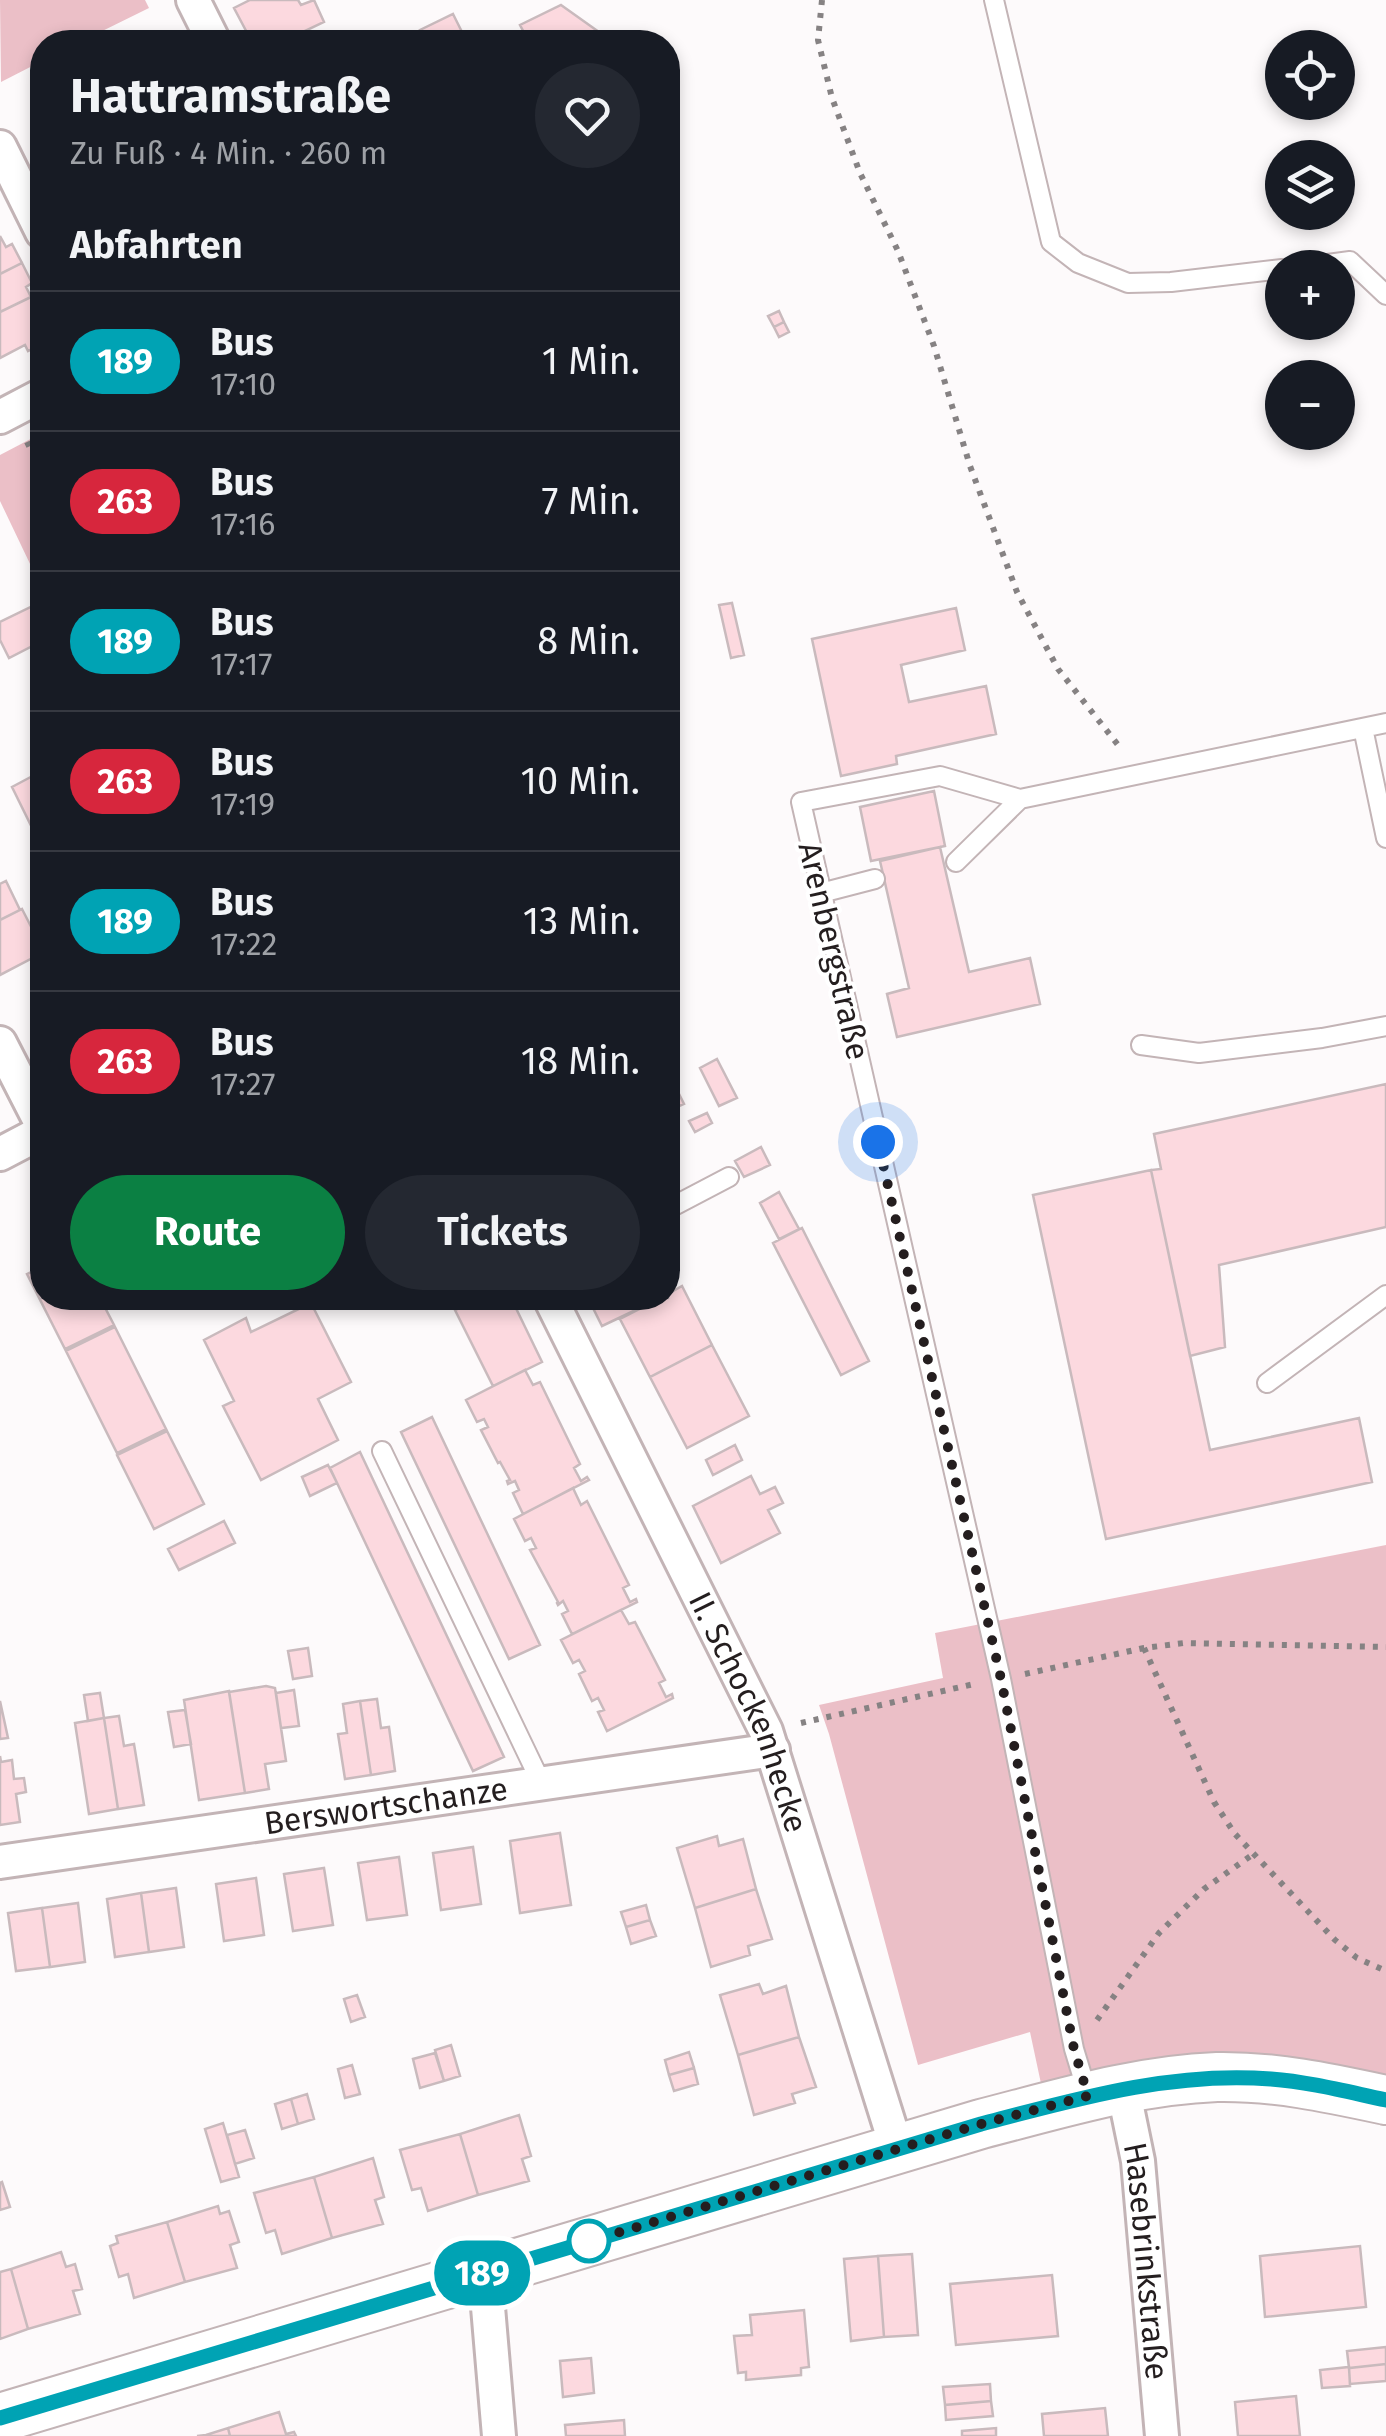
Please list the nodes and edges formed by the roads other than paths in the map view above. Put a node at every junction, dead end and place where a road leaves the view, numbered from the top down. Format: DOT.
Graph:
graph roads {
  1 [pos="193,0"];
  2 [pos="994,0"];
  3 [pos="208,30"];
  4 [pos="0,147"];
  5 [pos="30,208"];
  6 [pos="1355,267"];
  7 [pos="1265,271"];
  8 [pos="1386,295"];
  9 [pos="30,407"];
  10 [pos="12,426"];
  11 [pos="1386,722"];
  12 [pos="1362,728"];
  13 [pos="1020,799"];
  14 [pos="1386,838"];
  15 [pos="956,862"];
  16 [pos="875,879"];
  17 [pos="821,893"];
  18 [pos="1386,1026"];
  19 [pos="0,1043"];
  20 [pos="1141,1045"];
  21 [pos="30,1104"];
  22 [pos="30,1135"];
  23 [pos="0,1154"];
  24 [pos="729,1177"];
  25 [pos="680,1203"];
  26 [pos="1386,1295"];
  27 [pos="556,1310"];
  28 [pos="1266,1382"];
  29 [pos="382,1450"];
  30 [pos="769,1740"];
  31 [pos="538,1783"];
  32 [pos="0,1862"];
  33 [pos="1106,2092"];
  34 [pos="1386,2100"];
  35 [pos="897,2149"];
  36 [pos="485,2272"];
  37 [pos="0,2418"];
  38 [pos="499,2436"];
  39 [pos="1162,2436"];
  1 -- 3 [label="street"];
  2 -- 7 [label="lane"];
  4 -- 5 [label="street"];
  6 -- 8 [label="lane"];
  9 -- 10 [label="street"];
  11 -- 12 [label="lane"];
  12 -- 13 [label="lane"];
  12 -- 14 [label="lane"];
  13 -- 15 [label="lane"];
  13 -- 17 [label="lane, Arenbergstraße"];
  16 -- 17 [label="lane"];
  17 -- 33 [label="lane, Arenbergstraße"];
  18 -- 20 [label="lane"];
  19 -- 21 [label="street"];
  22 -- 23 [label="street"];
  24 -- 25 [label="lane"];
  26 -- 28 [label="lane"];
  27 -- 30 [label="street, II. Schockenhecke"];
  29 -- 31 [label="lane"];
  30 -- 31 [label="street, Berswortschanze"];
  30 -- 35 [label="street, II. Schockenhecke"];
  31 -- 32 [label="street, Berswortschanze"];
  33 -- 34 [label="main road"];
  33 -- 35 [label="main road"];
  33 -- 39 [label="street, Hasebrinkstraße"];
  35 -- 36 [label="main road"];
  36 -- 37 [label="main road"];
  36 -- 38 [label="street"];
}
